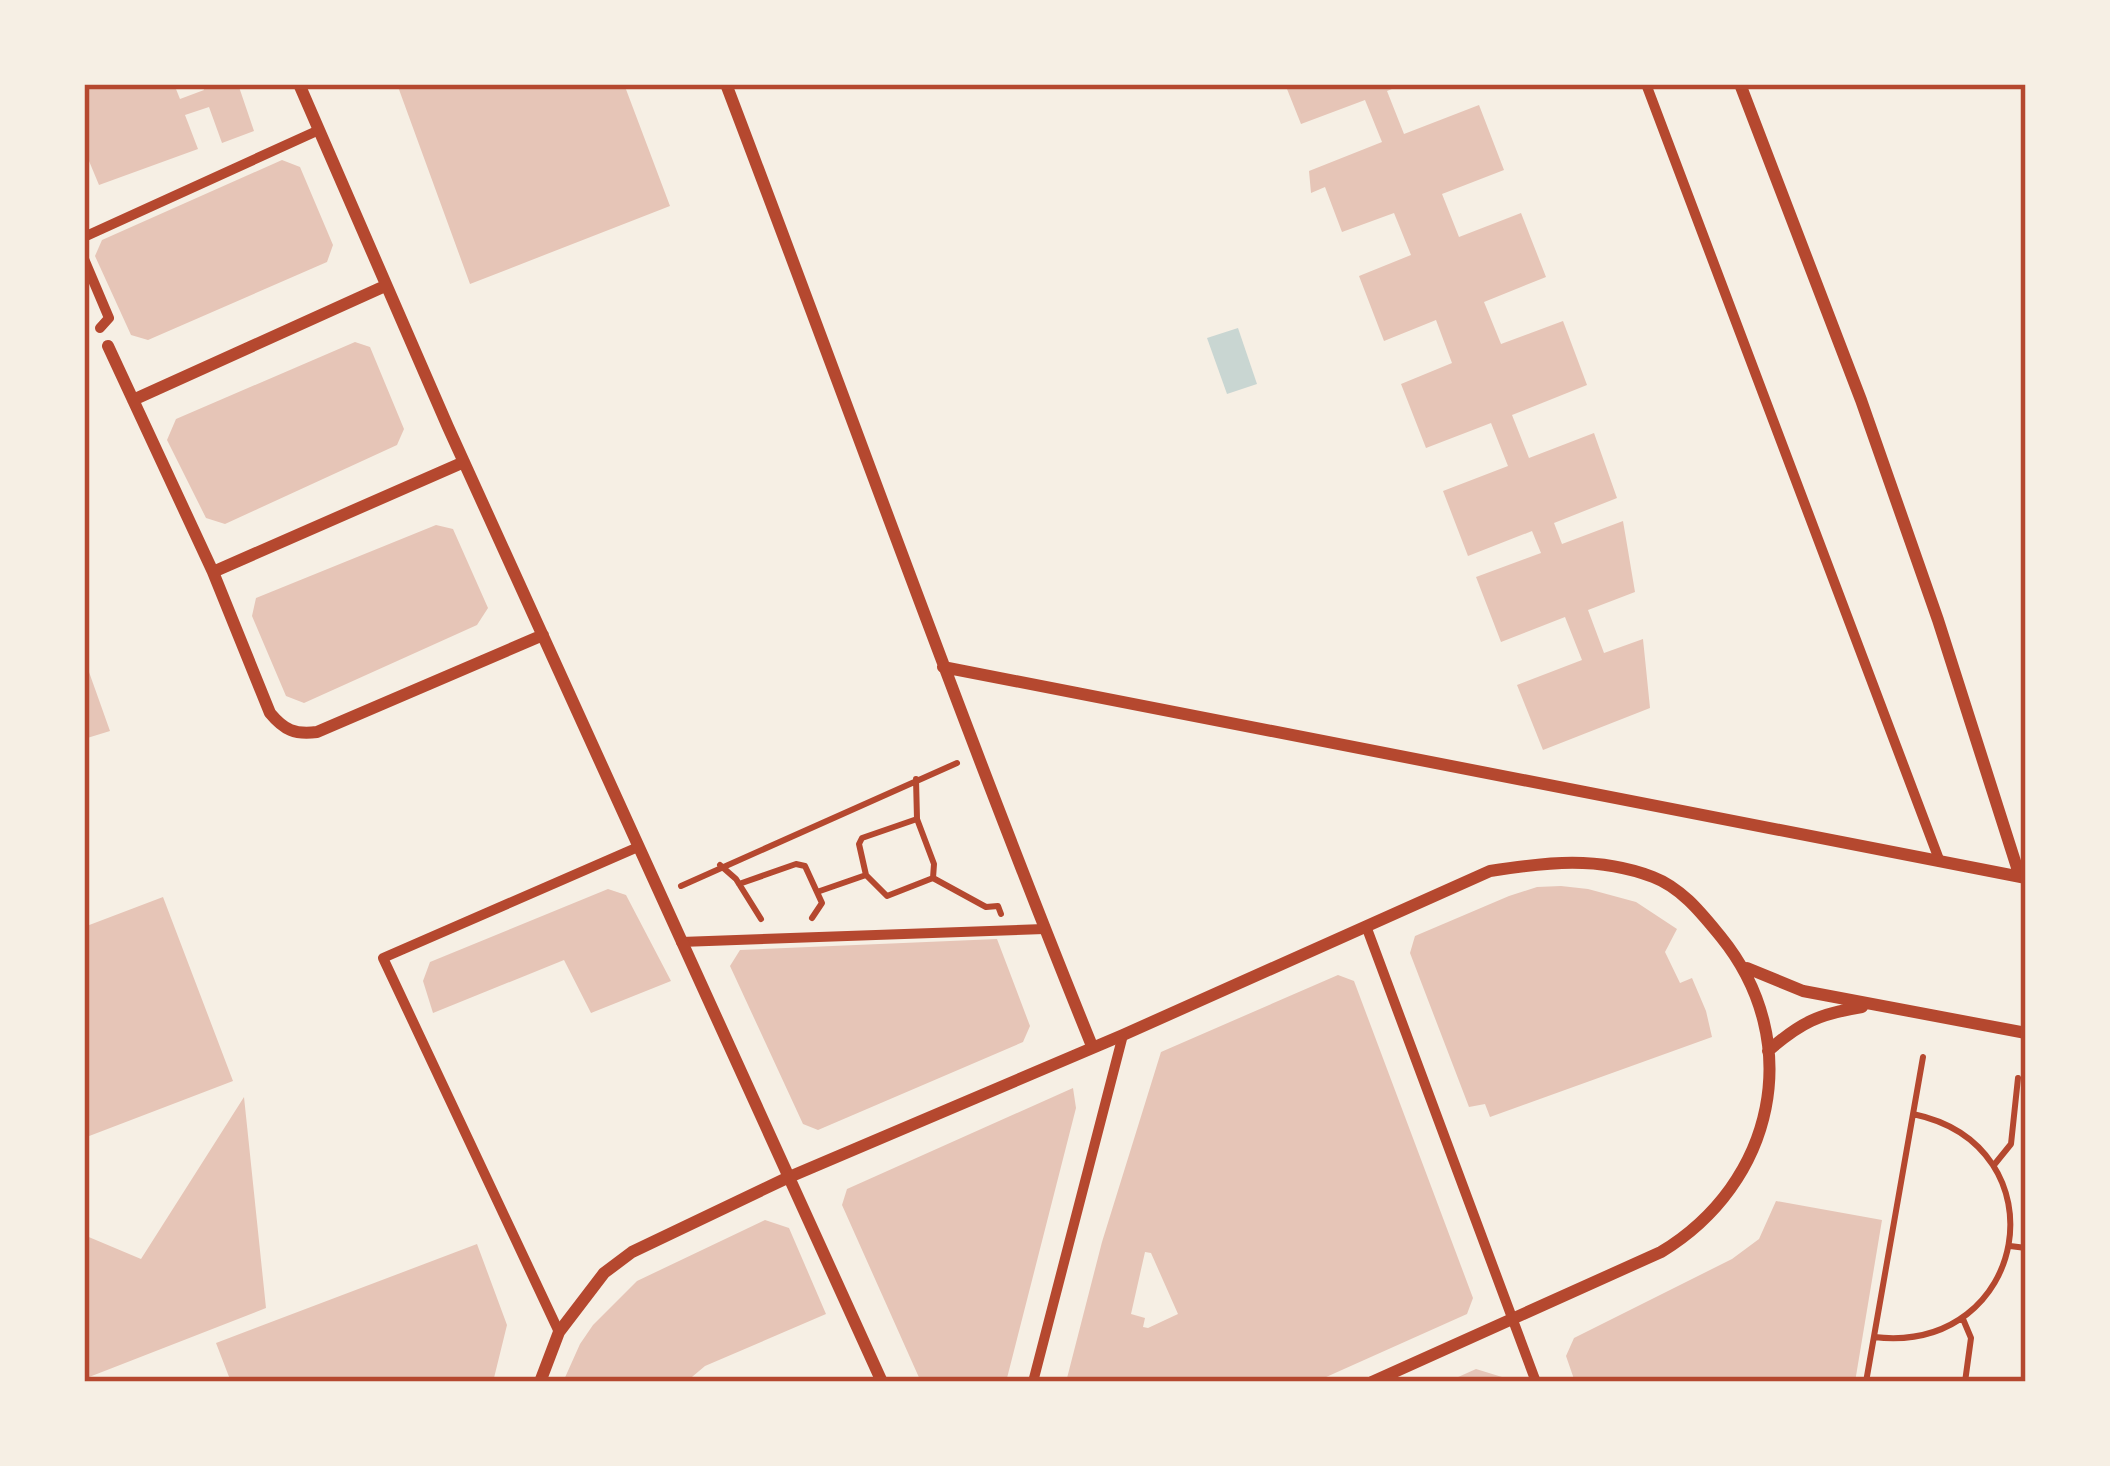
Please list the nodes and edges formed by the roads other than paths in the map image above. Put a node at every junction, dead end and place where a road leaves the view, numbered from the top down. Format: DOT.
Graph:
graph roads {
  1 [pos="298,84"];
  2 [pos="726,84"];
  3 [pos="1646,84"];
  4 [pos="1740,84"];
  5 [pos="319,130"];
  6 [pos="84,237"];
  7 [pos="84,260"];
  8 [pos="88,279"];
  9 [pos="385,286"];
  10 [pos="100,328"];
  11 [pos="84,330"];
  12 [pos="108,346"];
  13 [pos="133,400"];
  14 [pos="464,462"];
  15 [pos="213,572"];
  16 [pos="543,635"];
  17 [pos="943,667"];
  18 [pos="638,847"];
  19 [pos="1940,862"];
  20 [pos="2023,878"];
  21 [pos="1366,926"];
  22 [pos="1044,929"];
  23 [pos="681,942"];
  24 [pos="1747,968"];
  25 [pos="1873,1005"];
  26 [pos="2026,1033"];
  27 [pos="1123,1035"];
  28 [pos="1093,1046"];
  29 [pos="1768,1051"];
  30 [pos="787,1178"];
  31 [pos="1513,1319"];
  32 [pos="559,1332"];
  33 [pos="540,1382"];
  34 [pos="882,1382"];
  35 [pos="1033,1382"];
  36 [pos="1372,1382"];
  37 [pos="1536,1382"];
  1 -- 5 [label="street"];
  2 -- 17 [label="street"];
  3 -- 19 [label="street"];
  4 -- 20 [label="street"];
  5 -- 6 [label="street"];
  5 -- 9 [label="street"];
  7 -- 8 [label="street"];
  8 -- 10 [label="street"];
  9 -- 13 [label="street"];
  9 -- 14 [label="street"];
  10 -- 11 [label="street"];
  10 -- 12 [label="street"];
  12 -- 13 [label="street"];
  13 -- 15 [label="street"];
  14 -- 15 [label="street"];
  14 -- 16 [label="street"];
  15 -- 16 [label="street"];
  16 -- 18 [label="street"];
  17 -- 19 [label="street"];
  17 -- 22 [label="street"];
  18 -- 23 [label="street"];
  18 -- 32 [label="street"];
  19 -- 20 [label="street"];
  21 -- 24 [label="street"];
  21 -- 27 [label="street"];
  21 -- 31 [label="street"];
  22 -- 23 [label="street"];
  22 -- 28 [label="street"];
  23 -- 30 [label="street"];
  24 -- 25 [label="street"];
  24 -- 29 [label="street"];
  25 -- 26 [label="street"];
  25 -- 29 [label="street"];
  27 -- 28 [label="street"];
  27 -- 35 [label="street"];
  28 -- 30 [label="street"];
  29 -- 31 [label="street"];
  30 -- 32 [label="street"];
  30 -- 34 [label="street"];
  31 -- 36 [label="street"];
  31 -- 37 [label="street"];
  32 -- 33 [label="street"];
}
